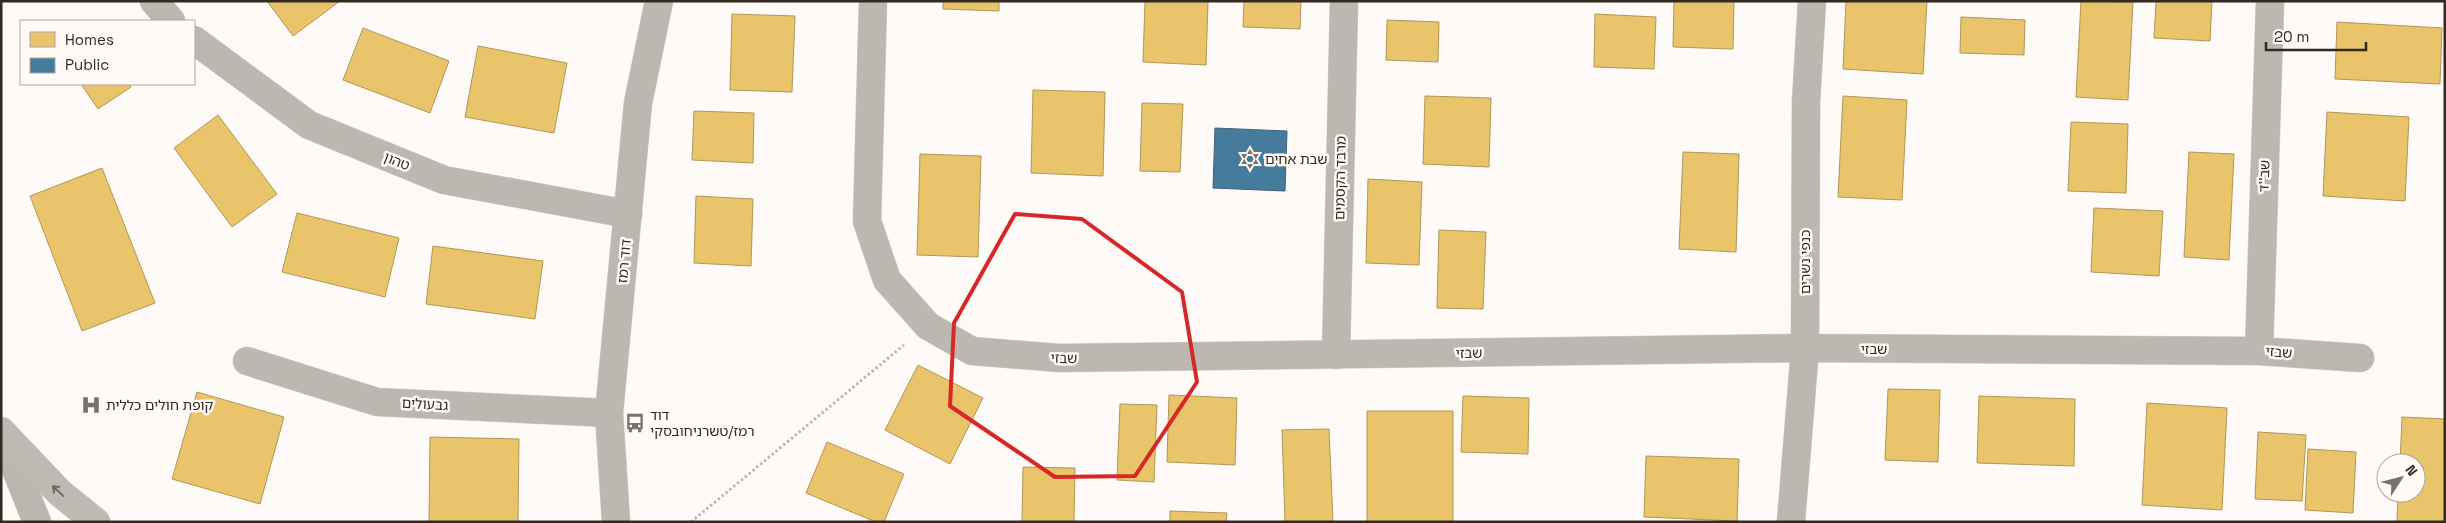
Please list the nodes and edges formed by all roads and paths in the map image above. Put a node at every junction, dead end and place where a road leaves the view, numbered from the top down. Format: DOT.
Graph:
graph roads {
  1 [pos="154,1"];
  2 [pos="659,1"];
  3 [pos="873,1"];
  4 [pos="1344,1"];
  5 [pos="1812,1"];
  6 [pos="2270,1"];
  7 [pos="170,20"];
  8 [pos="195,41"];
  9 [pos="628,214"];
  10 [pos="928,326"];
  11 [pos="1804,348"];
  12 [pos="2259,350"];
  13 [pos="1336,355"];
  14 [pos="2360,358"];
  15 [pos="247,361"];
  16 [pos="609,413"];
  17 [pos="1,432"];
  18 [pos="37,522"];
  19 [pos="96,522"];
  20 [pos="616,522"];
  21 [pos="691,522"];
  22 [pos="1791,522"];
  1 -- 7 [label="street"];
  2 -- 9 [label="street, דוד רמז"];
  3 -- 10 [label="street, שבזי"];
  4 -- 13 [label="street, מרבד הקסמים"];
  5 -- 11 [label="street, כנפי נשרים"];
  6 -- 12 [label="street, שב''ד"];
  8 -- 9 [label="street, טהון"];
  9 -- 16 [label="street, דוד רמז"];
  10 -- 13 [label="street, שבזי"];
  10 -- 21 [label="path"];
  11 -- 12 [label="street, שבזי"];
  11 -- 13 [label="street, שבזי"];
  11 -- 22 [label="street, כנפי נשרים"];
  12 -- 14 [label="street, שבזי"];
  15 -- 16 [label="street, גבעולים"];
  16 -- 20 [label="street, דוד רמז"];
  17 -- 18 [label="main road"];
  19 -- 17 [label="main road, one-way"];
}
